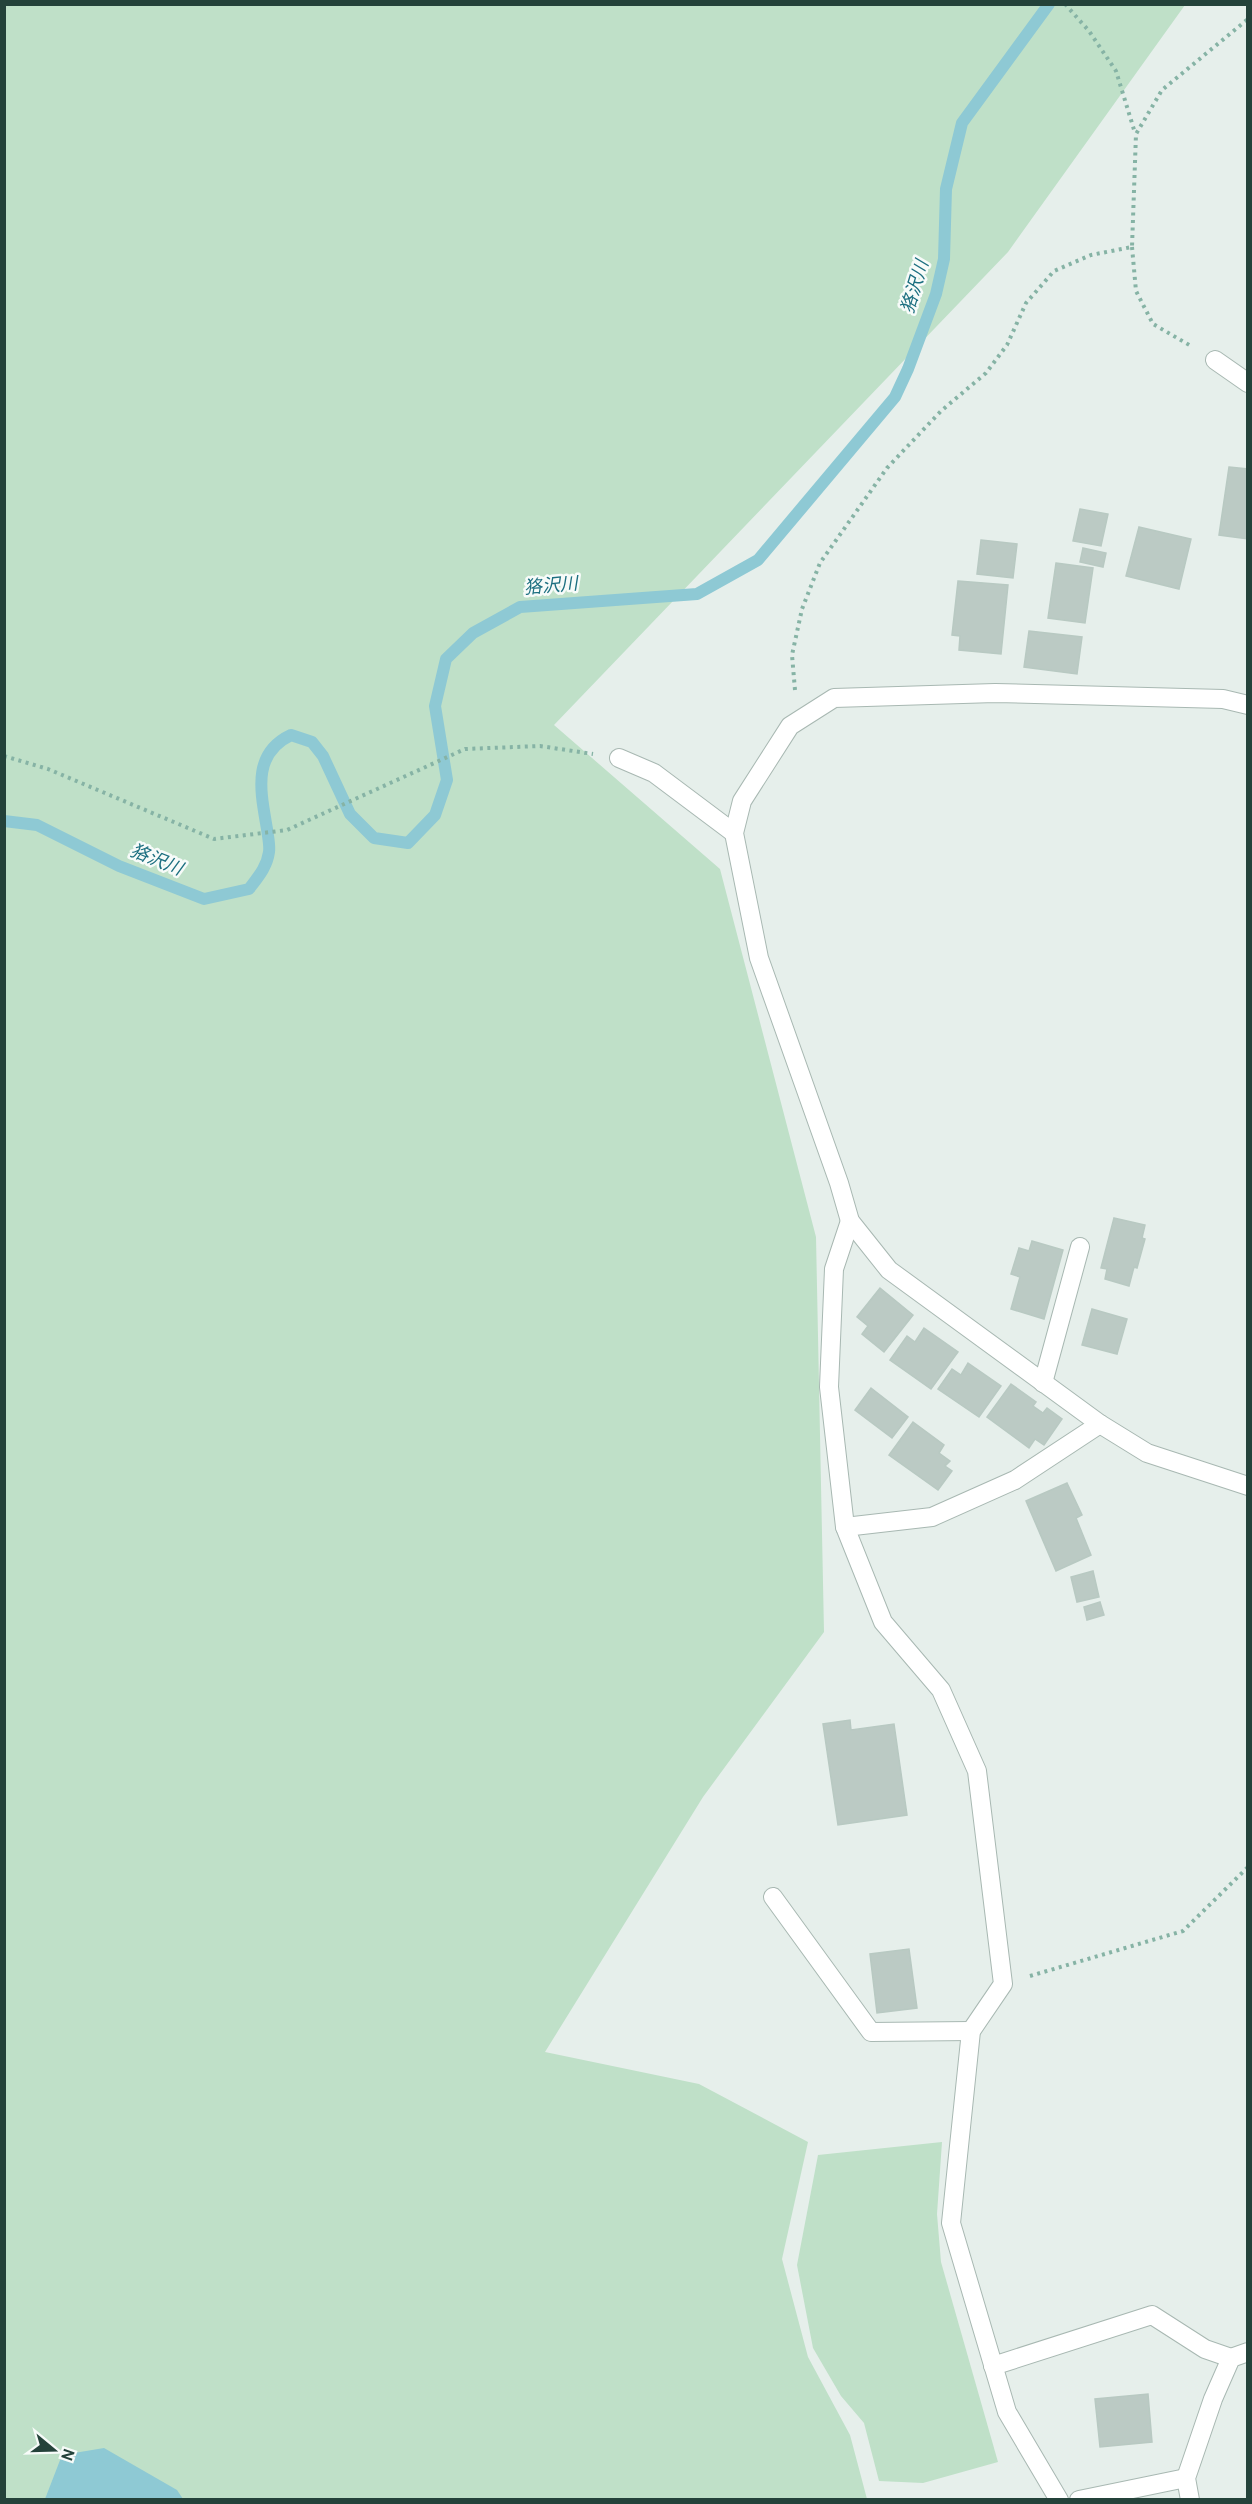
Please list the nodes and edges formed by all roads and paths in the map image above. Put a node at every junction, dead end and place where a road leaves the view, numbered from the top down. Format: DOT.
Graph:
graph roads {
  1 [pos="1065,4"];
  2 [pos="1248,19"];
  3 [pos="1136,134"];
  4 [pos="1132,247"];
  5 [pos="1215,360"];
  6 [pos="1248,383"];
  7 [pos="1248,705"];
  8 [pos="804,717"];
  9 [pos="4,756"];
  10 [pos="619,758"];
  11 [pos="734,833"];
  12 [pos="850,1221"];
  13 [pos="1080,1247"];
  14 [pos="1043,1383"];
  15 [pos="1100,1424"];
  16 [pos="1248,1486"];
  17 [pos="845,1527"];
  18 [pos="1248,1867"];
  19 [pos="773,1898"];
  20 [pos="1003,1984"];
  21 [pos="971,2031"];
  22 [pos="1239,2355"];
  23 [pos="993,2366"];
  24 [pos="1186,2478"];
  25 [pos="1059,2499"];
  26 [pos="1079,2499"];
  27 [pos="1190,2499"];
  1 -- 3 [label="path"];
  2 -- 3 [label="path"];
  3 -- 4 [label="path"];
  4 -- 5 [label="path"];
  4 -- 8 [label="path"];
  5 -- 6 [label="street"];
  7 -- 8 [label="street"];
  8 -- 11 [label="street"];
  9 -- 10 [label="path"];
  10 -- 11 [label="street"];
  11 -- 12 [label="street"];
  12 -- 14 [label="street"];
  12 -- 17 [label="street"];
  13 -- 14 [label="street"];
  14 -- 15 [label="street"];
  15 -- 16 [label="street"];
  15 -- 17 [label="street"];
  17 -- 20 [label="street"];
  18 -- 20 [label="path"];
  19 -- 21 [label="street"];
  20 -- 21 [label="street"];
  21 -- 23 [label="street"];
  22 -- 23 [label="street"];
  22 -- 24 [label="street"];
  23 -- 25 [label="street"];
  24 -- 26 [label="street"];
  24 -- 27 [label="street"];
}
